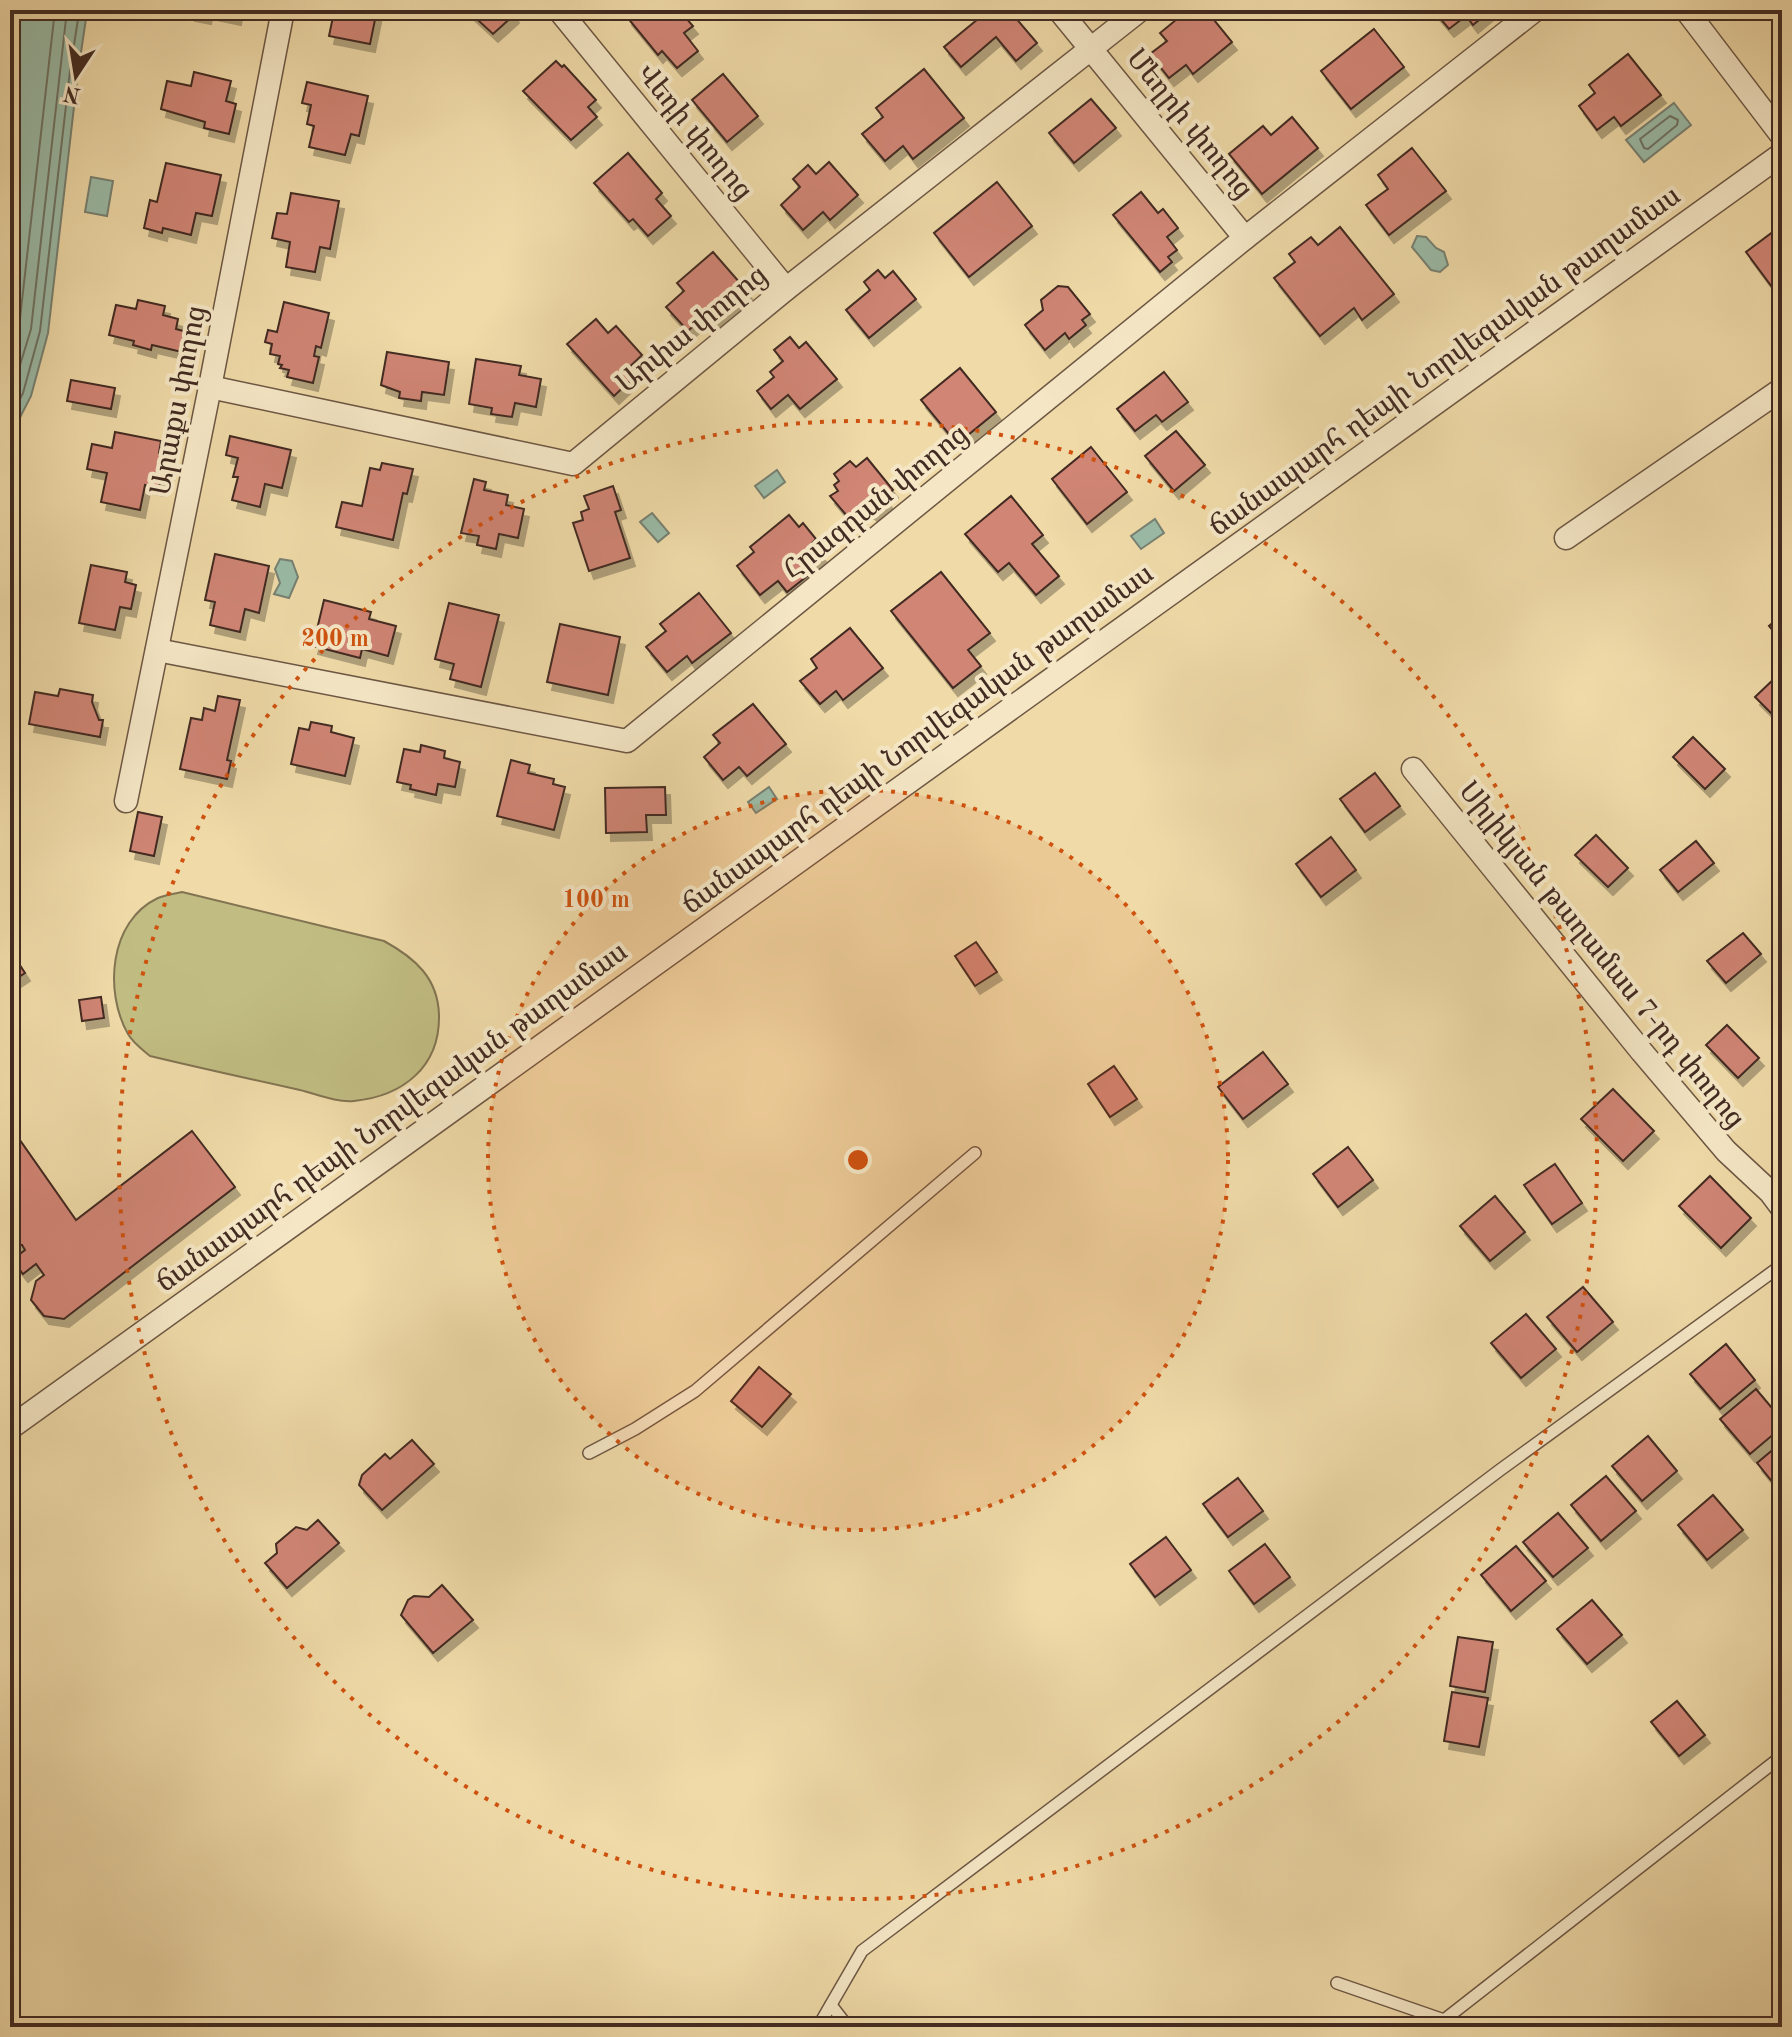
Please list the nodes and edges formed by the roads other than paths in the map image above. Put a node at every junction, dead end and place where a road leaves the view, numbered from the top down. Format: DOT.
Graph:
graph roads {
  1 [pos="283,10"];
  2 [pos="559,10"];
  3 [pos="1059,10"];
  4 [pos="1140,10"];
  5 [pos="1535,10"];
  6 [pos="1690,12"];
  7 [pos="1092,48"];
  8 [pos="1782,136"];
  9 [pos="1782,154"];
  10 [pos="1245,238"];
  11 [pos="786,289"];
  12 [pos="210,387"];
  13 [pos="1782,389"];
  14 [pos="1566,538"];
  15 [pos="157,650"];
  16 [pos="1413,769"];
  17 [pos="126,801"];
  18 [pos="975,1153"];
  19 [pos="1782,1208"];
  20 [pos="1782,1265"];
  21 [pos="10,1428"];
  22 [pos="589,1453"];
  23 [pos="1782,1756"];
  24 [pos="1337,1983"];
  25 [pos="831,2005"];
  26 [pos="818,2027"];
  27 [pos="848,2027"];
  1 -- 12 [label="street, Արաքս փողոց"];
  2 -- 11 [label="street, Վեդի փողոց"];
  3 -- 7 [label="street, Մեղրի փողոց"];
  4 -- 7 [label="street, Արփա փողոց"];
  5 -- 10 [label="street, Հրազդան փողոց"];
  6 -- 8 [label="street"];
  7 -- 10 [label="street, Մեղրի փողոց"];
  7 -- 11 [label="street, Արփա փողոց"];
  9 -- 21 [label="street, ճանապարհ դեպի Նորվեգական թաղամաս"];
  10 -- 15 [label="street, Հրազդան փողոց"];
  11 -- 12 [label="street, Արփա փողոց"];
  12 -- 15 [label="street, Արաքս փողոց"];
  13 -- 14 [label="street"];
  15 -- 17 [label="street, Արաքս փողոց"];
  16 -- 19 [label="street, Սիլիկյան թաղամաս 7-րդ փողոց"];
  18 -- 22 [label="lane"];
  20 -- 25 [label="lane"];
  23 -- 24 [label="lane"];
  25 -- 26 [label="lane"];
  25 -- 27 [label="lane"];
}
